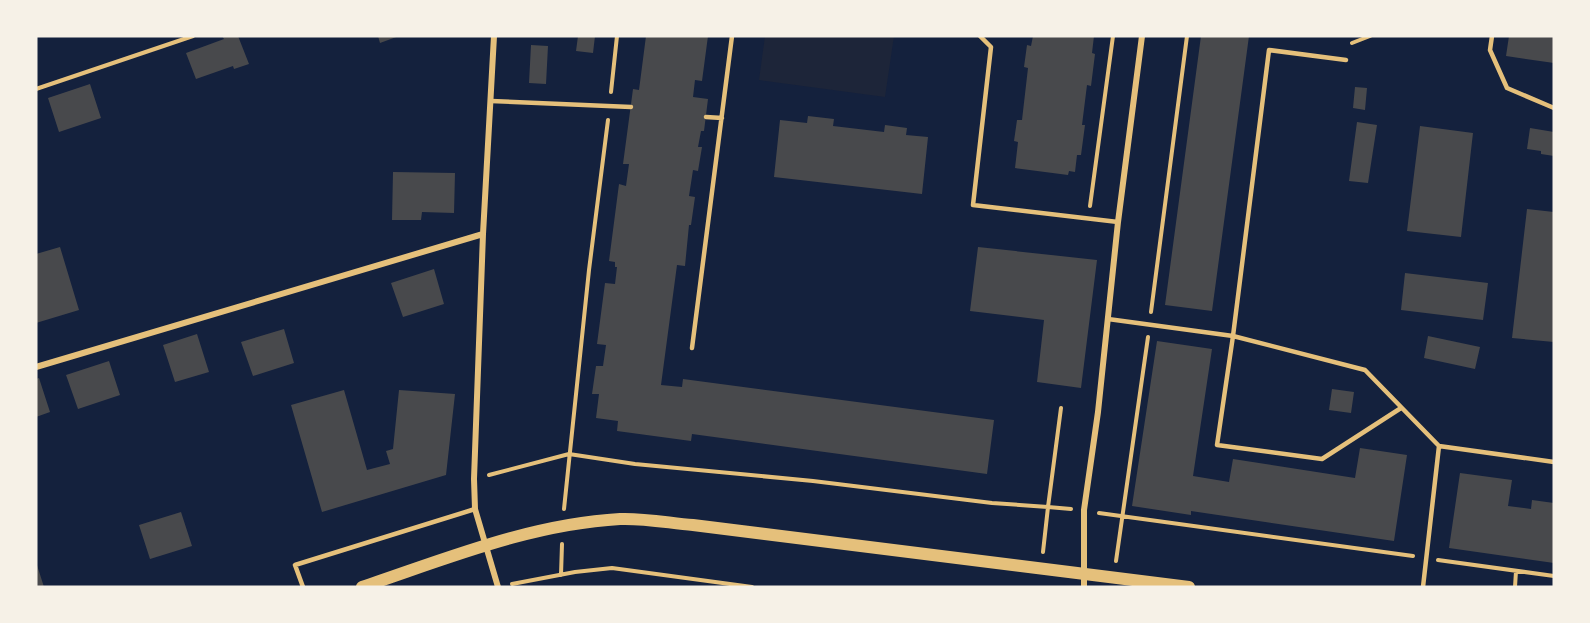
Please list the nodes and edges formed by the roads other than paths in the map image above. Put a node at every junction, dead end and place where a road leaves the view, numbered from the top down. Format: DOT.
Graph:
graph roads {
  1 [pos="494,36"];
  2 [pos="732,36"];
  3 [pos="980,36"];
  4 [pos="1142,36"];
  5 [pos="1491,36"];
  6 [pos="1346,60"];
  7 [pos="491,101"];
  8 [pos="631,107"];
  9 [pos="1554,108"];
  10 [pos="706,117"];
  11 [pos="722,118"];
  12 [pos="1118,222"];
  13 [pos="483,234"];
  14 [pos="1108,319"];
  15 [pos="1233,336"];
  16 [pos="692,348"];
  17 [pos="36,367"];
  18 [pos="1401,408"];
  19 [pos="1439,446"];
  20 [pos="1554,462"];
  21 [pos="475,509"];
  22 [pos="485,546"];
  23 [pos="1084,573"];
  24 [pos="303,587"];
  25 [pos="362,587"];
  26 [pos="498,587"];
  27 [pos="1084,587"];
  28 [pos="1189,587"];
  29 [pos="1423,587"];
  1 -- 7 [label="street"];
  2 -- 11 [label="lane"];
  3 -- 12 [label="lane"];
  4 -- 12 [label="street"];
  5 -- 9 [label="lane"];
  6 -- 15 [label="lane"];
  7 -- 8 [label="lane"];
  7 -- 13 [label="street"];
  10 -- 11 [label="lane"];
  11 -- 16 [label="lane"];
  12 -- 14 [label="street"];
  13 -- 17 [label="street"];
  13 -- 21 [label="street"];
  14 -- 15 [label="lane"];
  14 -- 23 [label="street"];
  15 -- 18 [label="lane"];
  15 -- 18 [label="lane"];
  18 -- 19 [label="lane"];
  19 -- 20 [label="lane"];
  19 -- 29 [label="lane"];
  21 -- 22 [label="street"];
  21 -- 24 [label="lane"];
  22 -- 23 [label="main road"];
  22 -- 25 [label="main road"];
  22 -- 26 [label="street"];
  23 -- 27 [label="street"];
  23 -- 28 [label="main road"];
}
